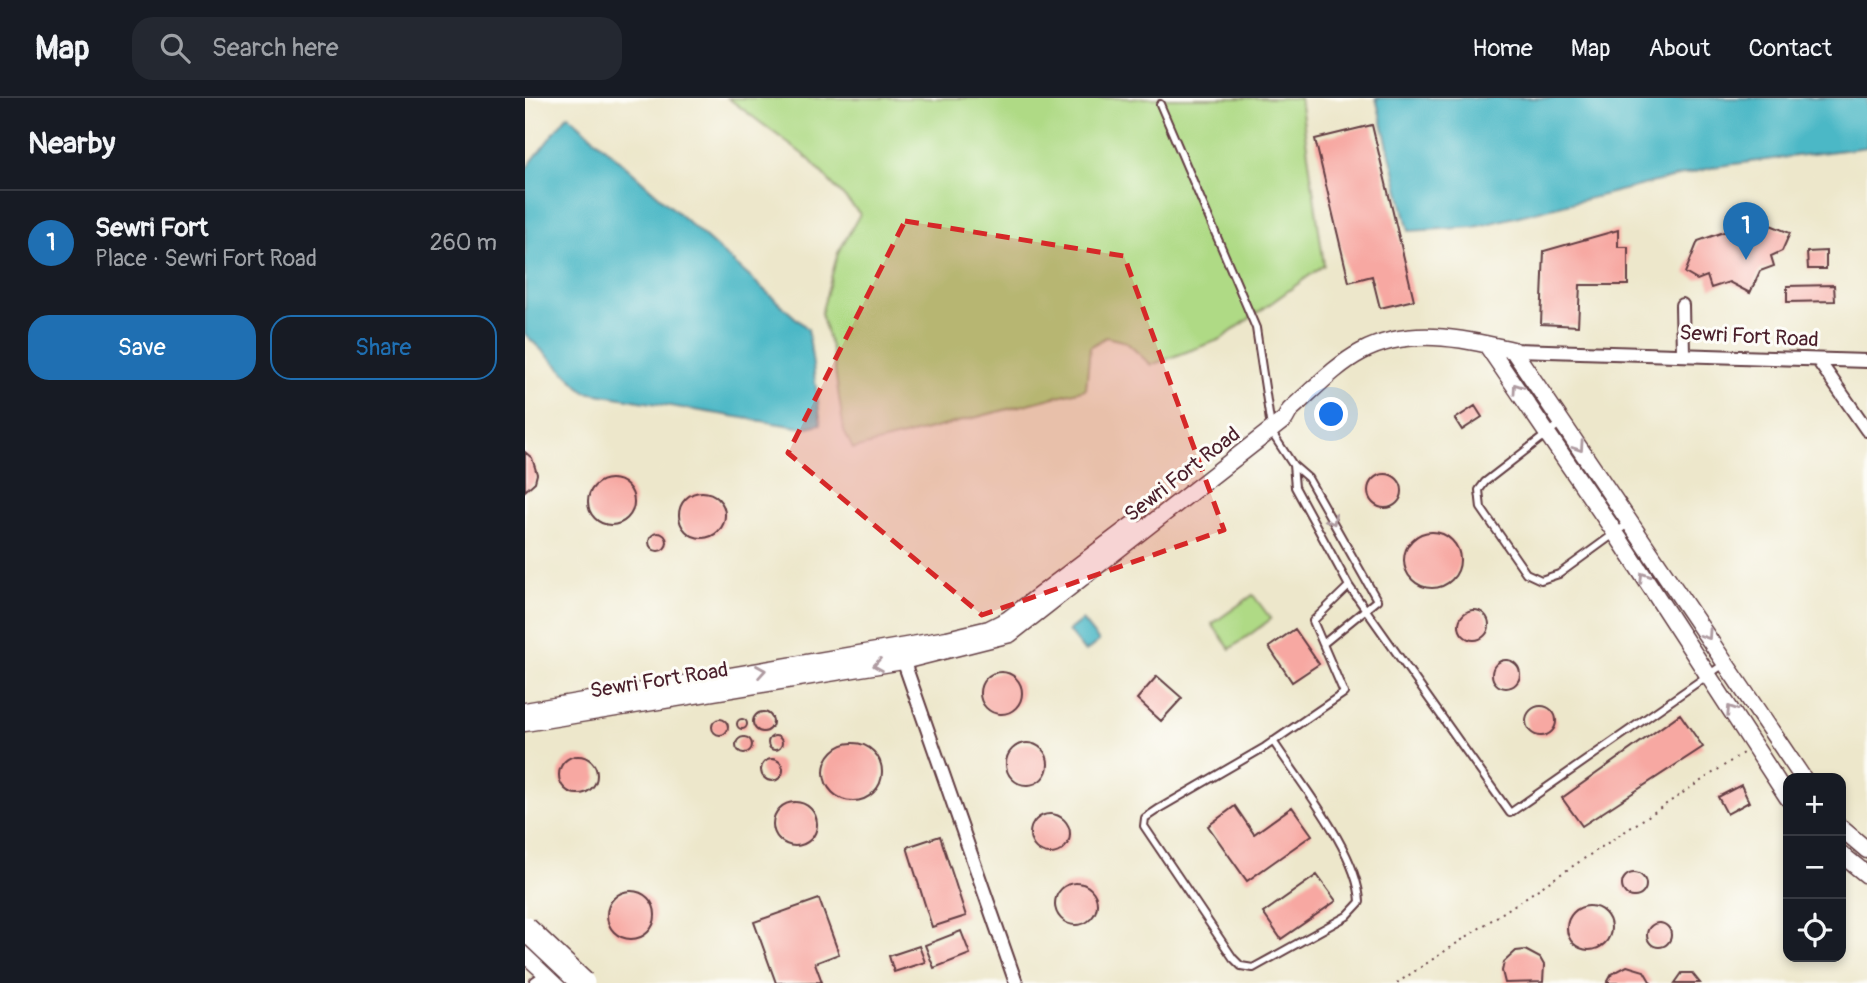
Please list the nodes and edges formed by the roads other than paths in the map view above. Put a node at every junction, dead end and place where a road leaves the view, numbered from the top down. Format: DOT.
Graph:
graph roads {
  1 [pos="1160,104"];
  2 [pos="1682,305"];
  3 [pos="1486,344"];
  4 [pos="1513,349"];
  5 [pos="1683,354"];
  6 [pos="1818,360"];
  7 [pos="1867,361"];
  8 [pos="1562,422"];
  9 [pos="1270,426"];
  10 [pos="1867,430"];
  11 [pos="1547,432"];
  12 [pos="1293,465"];
  13 [pos="1631,522"];
  14 [pos="1615,533"];
  15 [pos="1349,586"];
  16 [pos="1366,609"];
  17 [pos="1323,644"];
  18 [pos="901,654"];
  19 [pos="1726,663"];
  20 [pos="798,671"];
  21 [pos="1708,675"];
  22 [pos="525,711"];
  23 [pos="525,723"];
  24 [pos="1273,741"];
  25 [pos="1800,773"];
  26 [pos="1783,787"];
  27 [pos="1846,832"];
  28 [pos="1867,850"];
  29 [pos="1846,858"];
  30 [pos="1867,875"];
  31 [pos="525,922"];
  32 [pos="525,928"];
  33 [pos="525,944"];
  34 [pos="525,954"];
  35 [pos="564,959"];
  36 [pos="552,981"];
  37 [pos="583,983"];
  38 [pos="590,983"];
  39 [pos="1016,983"];
  1 -- 9 [label="lane"];
  2 -- 5 [label="street"];
  3 -- 4 [label="street, Sewri Fort Road"];
  3 -- 9 [label="street, Sewri Fort Road"];
  11 -- 3 [label="street, one-way"];
  4 -- 5 [label="street, Sewri Fort Road"];
  4 -- 8 [label="street"];
  5 -- 6 [label="street, Sewri Fort Road"];
  6 -- 7 [label="street, Sewri Fort Road"];
  6 -- 10 [label="street"];
  8 -- 11 [label="lane"];
  8 -- 13 [label="street, one-way"];
  9 -- 12 [label="lane"];
  9 -- 18 [label="street, Sewri Fort Road"];
  11 -- 14 [label="street"];
  11 -- 14 [label="lane"];
  12 -- 15 [label="lane"];
  12 -- 16 [label="lane, one-way"];
  13 -- 14 [label="lane"];
  13 -- 19 [label="street, one-way"];
  21 -- 14 [label="street, one-way"];
  15 -- 16 [label="lane"];
  15 -- 17 [label="lane"];
  16 -- 17 [label="lane"];
  16 -- 21 [label="lane"];
  17 -- 24 [label="lane"];
  18 -- 20 [label="street, Sewri Fort Road"];
  18 -- 39 [label="street"];
  19 -- 21 [label="lane"];
  19 -- 25 [label="street"];
  22 -- 20 [label="street, one-way"];
  20 -- 23 [label="street, Sewri Fort Road"];
  26 -- 21 [label="street, one-way"];
  24 -- 24 [label="lane"];
  27 -- 28 [label="street"];
  29 -- 30 [label="street"];
  31 -- 35 [label="street"];
  32 -- 37 [label="highway, bridge"];
  33 -- 36 [label="highway"];
  34 -- 36 [label="street"];
  35 -- 36 [label="street"];
  35 -- 38 [label="street"];
}
